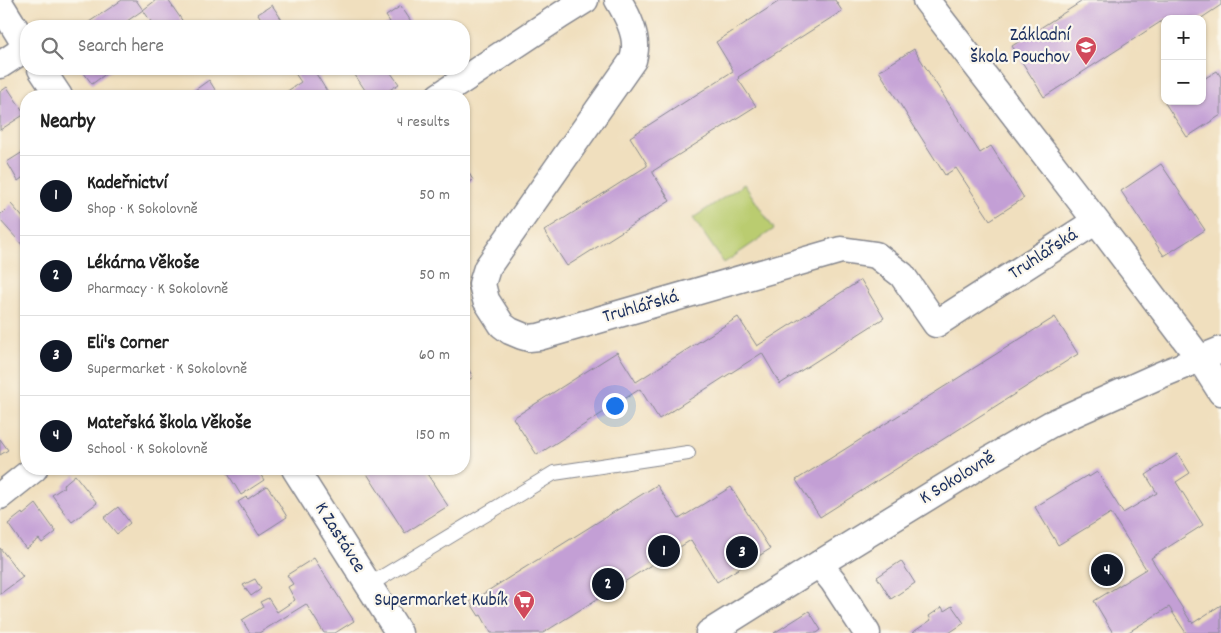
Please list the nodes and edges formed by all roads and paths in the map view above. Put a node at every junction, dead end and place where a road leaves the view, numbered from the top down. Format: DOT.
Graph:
graph roads {
  1 [pos="585,0"];
  2 [pos="618,0"];
  3 [pos="926,0"];
  4 [pos="0,4"];
  5 [pos="20,37"];
  6 [pos="20,51"];
  7 [pos="0,65"];
  8 [pos="45,75"];
  9 [pos="55,90"];
  10 [pos="448,90"];
  11 [pos="1096,221"];
  12 [pos="1210,354"];
  13 [pos="1221,392"];
  14 [pos="688,453"];
  15 [pos="26,475"];
  16 [pos="299,475"];
  17 [pos="0,496"];
  18 [pos="819,564"];
  19 [pos="369,585"];
  20 [pos="400,633"];
  21 [pos="710,633"];
  22 [pos="867,633"];
  1 -- 10 [label="street"];
  2 -- 11 [label="street, Truhlářská"];
  3 -- 11 [label="street, Truhlářská"];
  4 -- 5 [label="street"];
  6 -- 7 [label="street"];
  8 -- 9 [label="street"];
  11 -- 12 [label="street, Truhlářská"];
  12 -- 13 [label="street, Truhlářská"];
  12 -- 18 [label="street, K Sokolovně"];
  14 -- 19 [label="lane"];
  15 -- 17 [label="street"];
  16 -- 19 [label="street, K Zastávce"];
  18 -- 21 [label="street, K Sokolovně"];
  18 -- 22 [label="street"];
  19 -- 20 [label="street, K Zastávce"];
}
